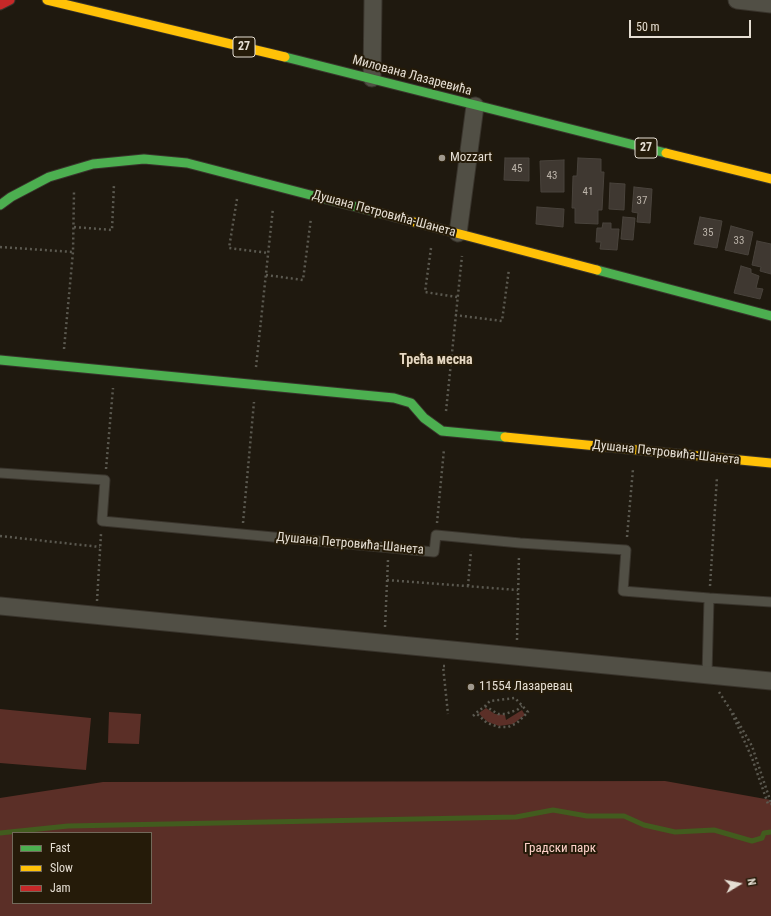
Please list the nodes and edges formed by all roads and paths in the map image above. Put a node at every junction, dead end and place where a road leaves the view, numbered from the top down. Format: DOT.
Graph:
graph roads {
  1 [pos="10,0"];
  2 [pos="47,0"];
  3 [pos="373,0"];
  4 [pos="737,0"];
  5 [pos="771,4"];
  6 [pos="0,5"];
  7 [pos="372,78"];
  8 [pos="475,106"];
  9 [pos="771,179"];
  10 [pos="114,184"];
  11 [pos="74,192"];
  12 [pos="237,199"];
  13 [pos="0,205"];
  14 [pos="273,208"];
  15 [pos="311,218"];
  16 [pos="74,227"];
  17 [pos="458,233"];
  18 [pos="0,247"];
  19 [pos="431,248"];
  20 [pos="73,252"];
  21 [pos="269,253"];
  22 [pos="462,256"];
  23 [pos="509,269"];
  24 [pos="266,275"];
  25 [pos="457,297"];
  26 [pos="455,315"];
  27 [pos="771,316"];
  28 [pos="64,355"];
  29 [pos="0,360"];
  30 [pos="256,368"];
  31 [pos="114,382"];
  32 [pos="254,398"];
  33 [pos="446,417"];
  34 [pos="444,448"];
  35 [pos="634,462"];
  36 [pos="771,463"];
  37 [pos="718,470"];
  38 [pos="0,473"];
  39 [pos="105,480"];
  40 [pos="242,535"];
  41 [pos="436,535"];
  42 [pos="0,536"];
  43 [pos="472,538"];
  44 [pos="520,543"];
  45 [pos="389,548"];
  46 [pos="626,550"];
  47 [pos="387,580"];
  48 [pos="468,586"];
  49 [pos="518,590"];
  50 [pos="709,598"];
  51 [pos="771,602"];
  52 [pos="0,606"];
  53 [pos="96,608"];
  54 [pos="385,635"];
  55 [pos="517,641"];
  56 [pos="450,666"];
  57 [pos="707,675"];
  58 [pos="771,682"];
  59 [pos="485,706"];
  60 [pos="522,706"];
  61 [pos="476,713"];
  62 [pos="448,714"];
  63 [pos="473,716"];
  64 [pos="771,803"];
  1 -- 6 [label="street"];
  2 -- 7 [label="street, Милована Лазаревића / 27"];
  3 -- 7 [label="street"];
  4 -- 5 [label="street"];
  7 -- 8 [label="street, Милована Лазаревића / 27"];
  8 -- 9 [label="street, Милована Лазаревића / 27"];
  8 -- 17 [label="street"];
  10 -- 16 [label="path"];
  11 -- 16 [label="path"];
  12 -- 21 [label="path"];
  13 -- 17 [label="street, Душана Петровића-Шанета"];
  14 -- 21 [label="path"];
  15 -- 24 [label="path"];
  16 -- 20 [label="path"];
  17 -- 27 [label="street, Душана Петровића-Шанета"];
  18 -- 20 [label="path"];
  19 -- 25 [label="path"];
  20 -- 28 [label="path"];
  21 -- 24 [label="path"];
  22 -- 25 [label="path"];
  23 -- 26 [label="path"];
  24 -- 30 [label="path"];
  25 -- 26 [label="path"];
  26 -- 33 [label="path"];
  29 -- 36 [label="street, Душана Петровића-Шанета"];
  31 -- 39 [label="path"];
  32 -- 40 [label="path"];
  34 -- 41 [label="path"];
  35 -- 46 [label="path"];
  37 -- 50 [label="path"];
  38 -- 39 [label="lane"];
  39 -- 40 [label="lane, Душана Петровића-Шанета"];
  40 -- 45 [label="lane, Душана Петровића-Шанета"];
  41 -- 43 [label="lane, Душана Петровића-Шанета"];
  41 -- 45 [label="lane, Душана Петровића-Шанета"];
  42 -- 53 [label="path"];
  43 -- 44 [label="lane, Душана Петровића-Шанета"];
  43 -- 48 [label="path"];
  44 -- 46 [label="lane, Душана Петровића-Шанета"];
  44 -- 49 [label="path"];
  45 -- 47 [label="path"];
  46 -- 50 [label="lane"];
  47 -- 48 [label="path"];
  47 -- 54 [label="path"];
  48 -- 49 [label="path"];
  49 -- 55 [label="path"];
  50 -- 51 [label="lane"];
  50 -- 57 [label="lane"];
  52 -- 57 [label="street"];
  56 -- 62 [label="path"];
  57 -- 58 [label="street"];
  57 -- 64 [label="path"];
  59 -- 60 [label="path"];
  59 -- 60 [label="path"];
  59 -- 61 [label="path"];
  60 -- 61 [label="path"];
  61 -- 63 [label="path"];
}
